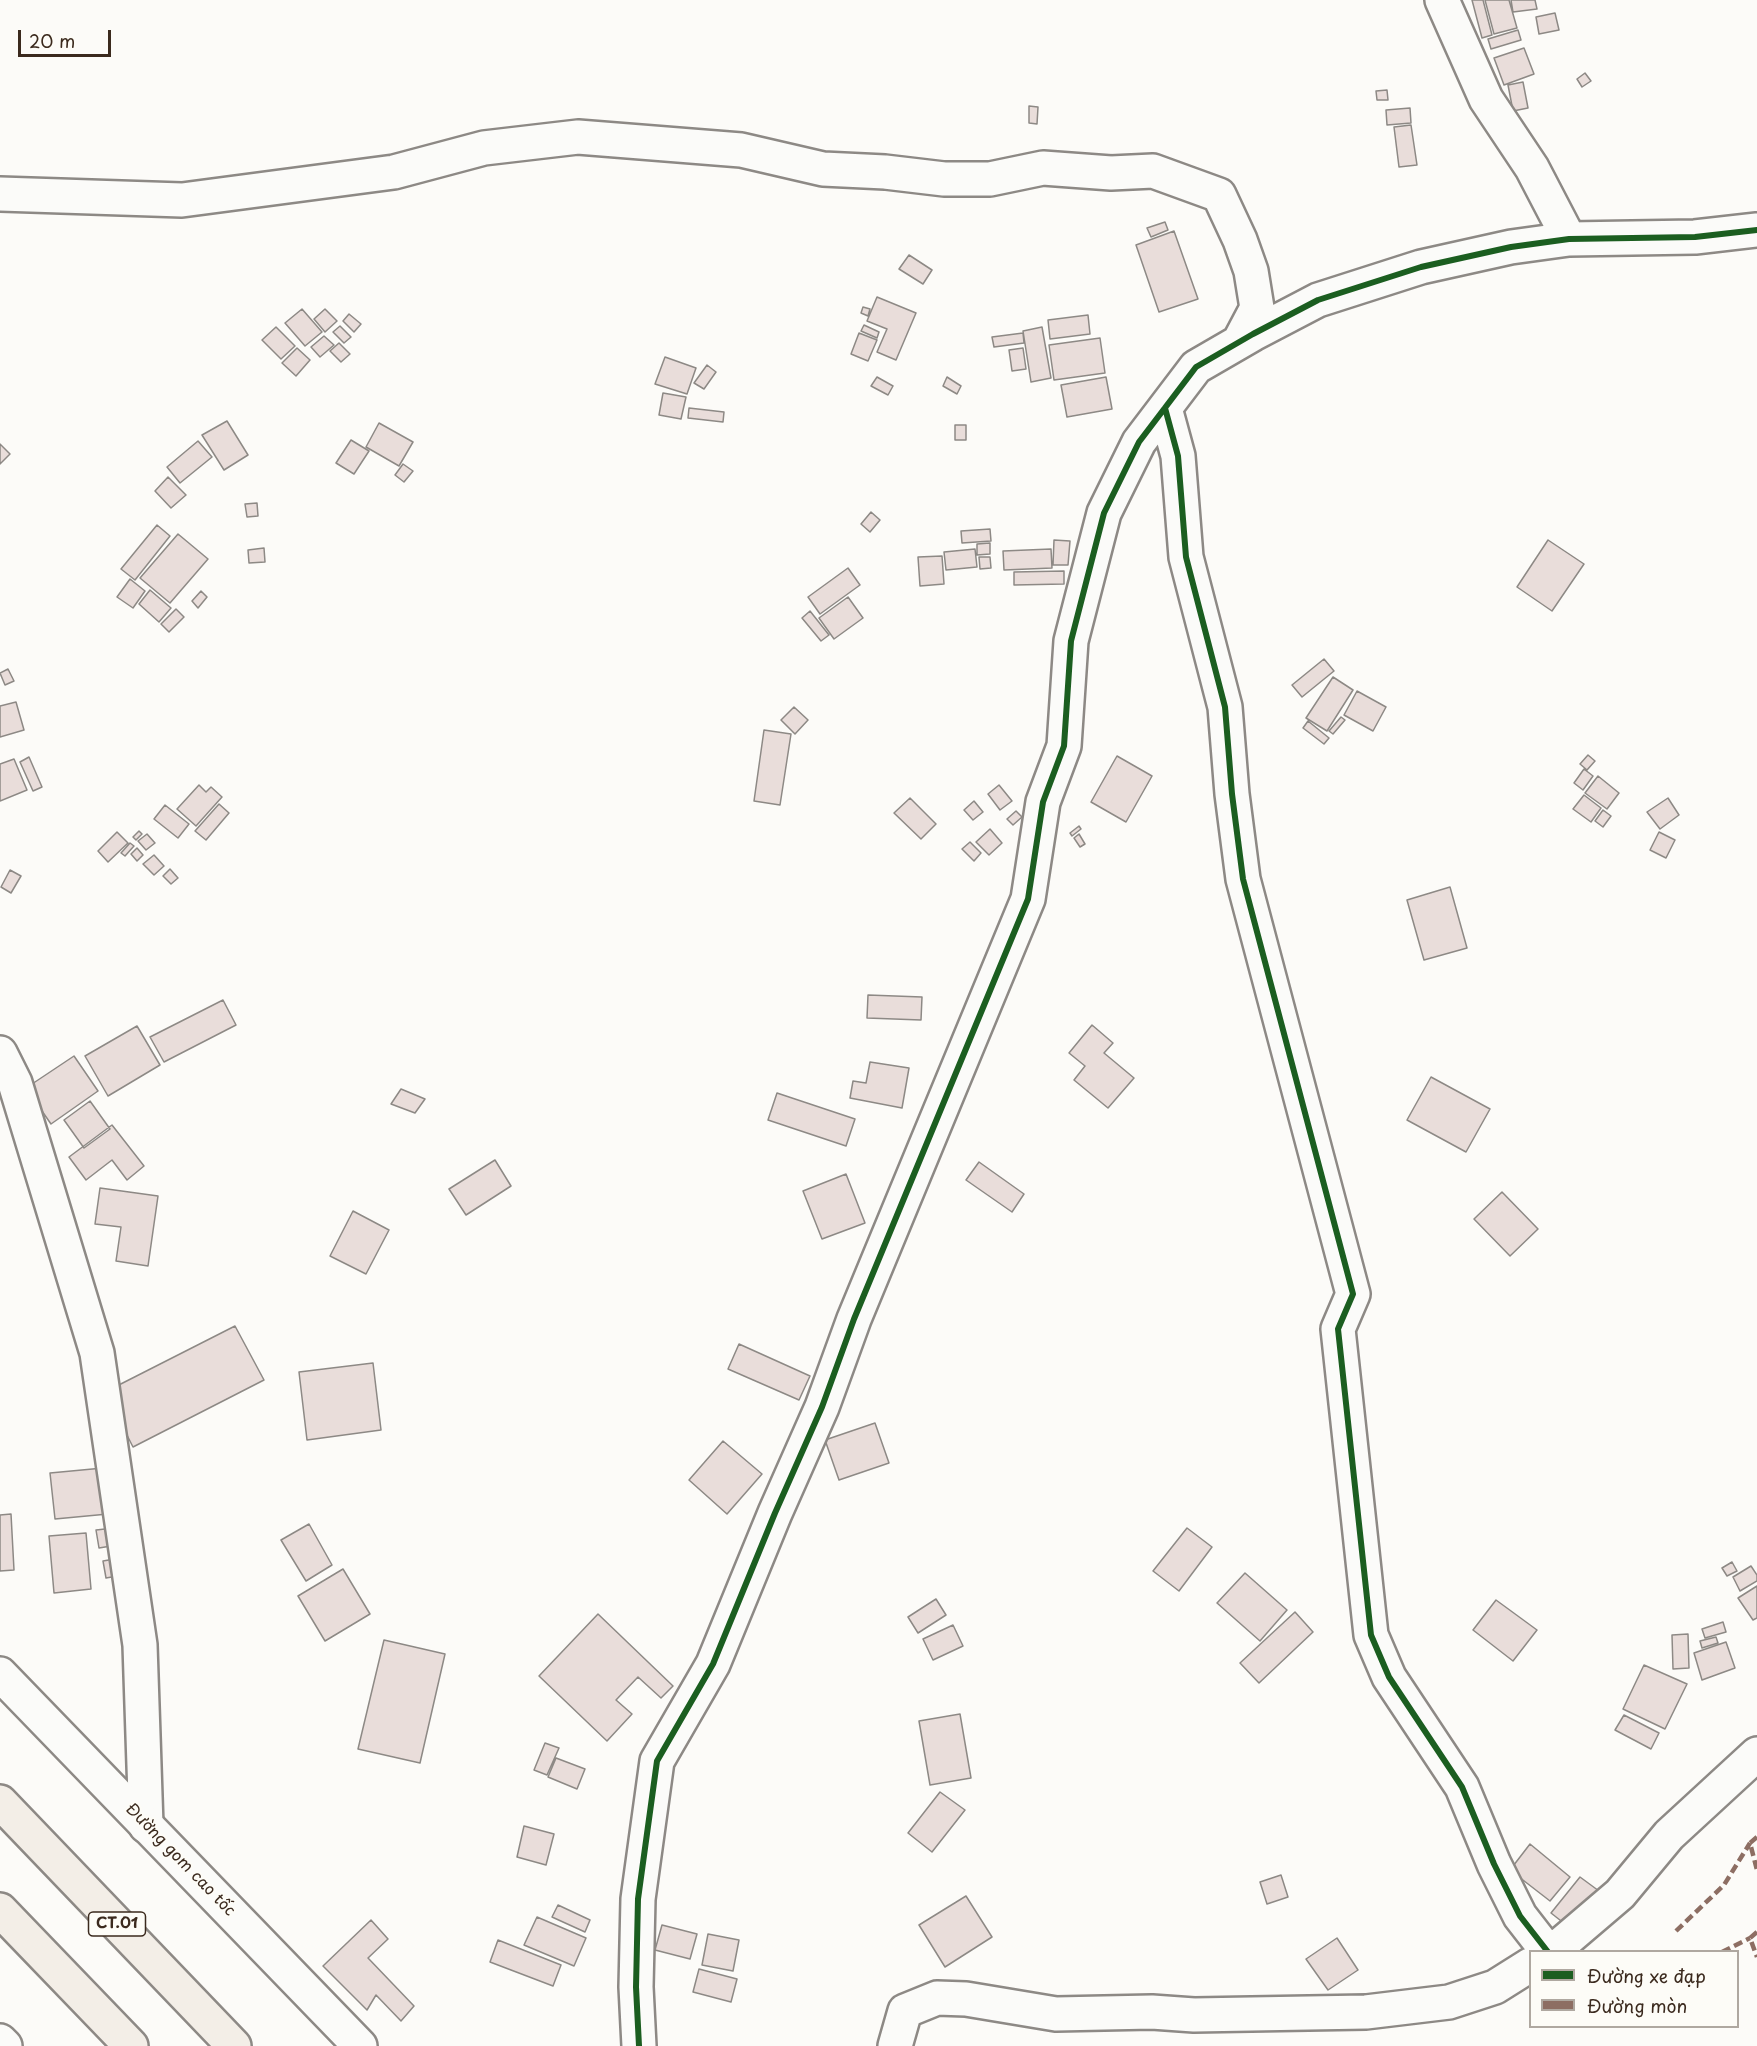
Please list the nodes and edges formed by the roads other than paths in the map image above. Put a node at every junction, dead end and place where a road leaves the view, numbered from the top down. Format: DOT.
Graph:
graph roads {
  1 [pos="1442,0"];
  2 [pos="0,194"];
  3 [pos="1757,230"];
  4 [pos="1569,238"];
  5 [pos="1239,342"];
  6 [pos="1165,408"];
  7 [pos="0,1053"];
  8 [pos="0,1674"];
  9 [pos="1757,1754"];
  10 [pos="0,1802"];
  11 [pos="146,1826"];
  12 [pos="0,1910"];
  13 [pos="1548,1950"];
  14 [pos="1552,1950"];
  15 [pos="1529,1966"];
  16 [pos="0,2041"];
  17 [pos="4,2046"];
  18 [pos="131,2046"];
  19 [pos="234,2046"];
  20 [pos="360,2046"];
  21 [pos="639,2046"];
  22 [pos="895,2046"];
  1 -- 4 [label="street"];
  2 -- 5 [label="street"];
  3 -- 4 [label="street"];
  4 -- 5 [label="street"];
  5 -- 6 [label="street"];
  6 -- 13 [label="street"];
  6 -- 21 [label="street"];
  7 -- 11 [label="street"];
  8 -- 11 [label="street, Đường gom cao tốc"];
  9 -- 14 [label="street"];
  10 -- 19 [label="highway, CT.01"];
  11 -- 20 [label="street, Đường gom cao tốc"];
  12 -- 18 [label="highway"];
  15 -- 22 [label="street"];
  16 -- 17 [label="street"];
}
